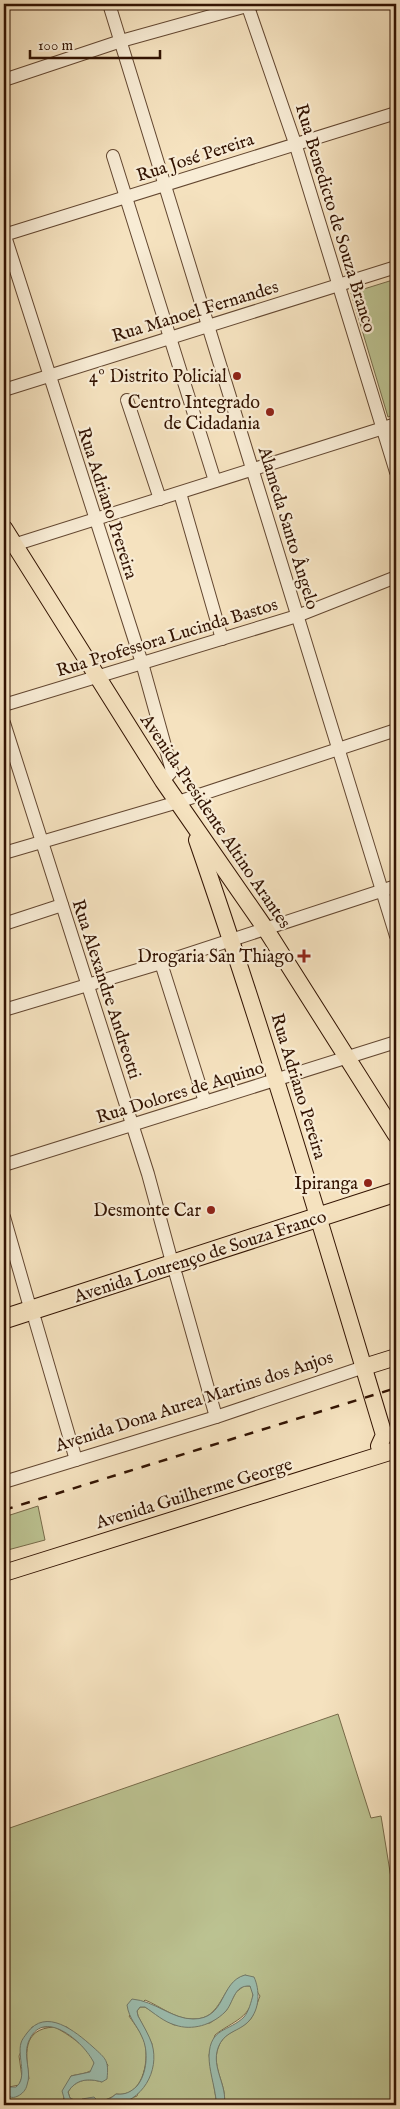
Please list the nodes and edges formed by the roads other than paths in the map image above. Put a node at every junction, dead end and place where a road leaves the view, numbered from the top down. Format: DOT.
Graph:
graph roads {
  1 [pos="109,4"];
  2 [pos="250,4"];
  3 [pos="121,41"];
  4 [pos="4,80"];
  5 [pos="396,113"];
  6 [pos="295,143"];
  7 [pos="113,156"];
  8 [pos="165,185"];
  9 [pos="125,198"];
  10 [pos="4,234"];
  11 [pos="396,267"];
  12 [pos="337,285"];
  13 [pos="208,325"];
  14 [pos="171,337"];
  15 [pos="49,375"];
  16 [pos="4,390"];
  17 [pos="127,400"];
  18 [pos="396,424"];
  19 [pos="383,428"];
  20 [pos="253,470"];
  21 [pos="396,472"];
  22 [pos="216,482"];
  23 [pos="180,493"];
  24 [pos="160,499"];
  25 [pos="94,520"];
  26 [pos="4,528"];
  27 [pos="9,547"];
  28 [pos="396,577"];
  29 [pos="297,616"];
  30 [pos="222,639"];
  31 [pos="142,663"];
  32 [pos="97,676"];
  33 [pos="4,705"];
  34 [pos="4,723"];
  35 [pos="396,730"];
  36 [pos="339,749"];
  37 [pos="163,781"];
  38 [pos="178,802"];
  39 [pos="189,819"];
  40 [pos="41,841"];
  41 [pos="4,853"];
  42 [pos="396,886"];
  43 [pos="382,890"];
  44 [pos="62,906"];
  45 [pos="4,924"];
  46 [pos="265,928"];
  47 [pos="396,936"];
  48 [pos="232,940"];
  49 [pos="161,963"];
  50 [pos="87,984"];
  51 [pos="4,1010"];
  52 [pos="396,1042"];
  53 [pos="346,1058"];
  54 [pos="276,1080"];
  55 [pos="205,1102"];
  56 [pos="132,1125"];
  57 [pos="396,1135"];
  58 [pos="4,1165"];
  59 [pos="396,1192"];
  60 [pos="396,1205"];
  61 [pos="4,1217"];
  62 [pos="321,1222"];
  63 [pos="175,1271"];
  64 [pos="33,1316"];
  65 [pos="4,1319"];
  66 [pos="4,1330"];
  67 [pos="396,1357"];
  68 [pos="364,1367"];
  69 [pos="216,1417"];
  70 [pos="390,1443"];
  71 [pos="76,1460"];
  72 [pos="4,1482"];
  73 [pos="4,1562"];
  74 [pos="4,1573"];
  1 -- 3 [label="street, Alameda Santo Ângelo"];
  2 -- 3 [label="street"];
  2 -- 6 [label="street, Rua Benedicto de Souza Branco"];
  3 -- 4 [label="street"];
  3 -- 8 [label="street, Alameda Santo Ângelo"];
  5 -- 6 [label="street, Rua José Pereira"];
  6 -- 8 [label="street, Rua José Pereira"];
  6 -- 12 [label="street, Rua Benedicto de Souza Branco"];
  7 -- 9 [label="street"];
  8 -- 9 [label="street, Rua José Pereira"];
  8 -- 13 [label="street, Alameda Santo Ângelo"];
  9 -- 10 [label="street, Rua José Pereira"];
  9 -- 14 [label="street"];
  10 -- 15 [label="street, Rua Adriano Prereira"];
  11 -- 12 [label="street, Rua Manoel Fernandes"];
  12 -- 13 [label="street, Rua Manoel Fernandes"];
  12 -- 19 [label="street, Rua Benedicto de Souza Branco"];
  13 -- 14 [label="street, Rua Manoel Fernandes"];
  13 -- 20 [label="street, Alameda Santo Ângelo"];
  14 -- 15 [label="street, Rua Manoel Fernandes"];
  14 -- 22 [label="street"];
  15 -- 16 [label="street, Rua Manoel Fernandes"];
  15 -- 25 [label="street, Rua Adriano Prereira"];
  17 -- 24 [label="street"];
  18 -- 19 [label="street"];
  19 -- 20 [label="street"];
  19 -- 21 [label="street, Rua Benedicto de Souza Branco"];
  20 -- 22 [label="street"];
  20 -- 29 [label="street, Alameda Santo Ângelo"];
  22 -- 23 [label="street"];
  23 -- 24 [label="street"];
  23 -- 30 [label="street"];
  24 -- 25 [label="street"];
  25 -- 27 [label="street"];
  25 -- 31 [label="street, Rua Adriano Prereira"];
  26 -- 27 [label="main road, Avenida Presidente Altino Arantes"];
  27 -- 32 [label="main road, Avenida Presidente Altino Arantes"];
  28 -- 29 [label="street, Rua Professora Lucinda Bastos"];
  29 -- 30 [label="street, Rua Professora Lucinda Bastos"];
  29 -- 36 [label="street, Alameda Santo Ângelo"];
  30 -- 31 [label="street, Rua Professora Lucinda Bastos"];
  31 -- 32 [label="street, Rua Professora Lucinda Bastos"];
  31 -- 37 [label="street, Rua Adriano Prereira"];
  32 -- 33 [label="street, Rua Professora Lucinda Bastos"];
  32 -- 37 [label="main road, Avenida Presidente Altino Arantes"];
  34 -- 40 [label="street, Rua Alexandre Andreotti"];
  35 -- 36 [label="street"];
  36 -- 38 [label="street"];
  36 -- 43 [label="street, Alameda Santo Ângelo"];
  37 -- 38 [label="main road, Avenida Presidente Altino Arantes"];
  38 -- 39 [label="main road, Avenida Presidente Altino Arantes"];
  38 -- 40 [label="street"];
  39 -- 46 [label="main road, Avenida Presidente Altino Arantes"];
  39 -- 48 [label="main road, Rua Adriano Pereira"];
  40 -- 41 [label="street"];
  40 -- 44 [label="street, Rua Alexandre Andreotti"];
  42 -- 43 [label="street"];
  43 -- 46 [label="street"];
  43 -- 47 [label="street, Alameda Santo Ângelo"];
  44 -- 45 [label="street"];
  44 -- 50 [label="street, Rua Alexandre Andreotti"];
  46 -- 48 [label="street"];
  46 -- 53 [label="main road, Avenida Presidente Altino Arantes"];
  48 -- 49 [label="street"];
  48 -- 54 [label="main road, Rua Adriano Pereira"];
  49 -- 50 [label="street"];
  49 -- 55 [label="street"];
  50 -- 51 [label="street"];
  50 -- 56 [label="street, Rua Alexandre Andreotti"];
  52 -- 53 [label="street, Rua Dolores de Aquino"];
  53 -- 54 [label="street, Rua Dolores de Aquino"];
  53 -- 57 [label="main road, Avenida Presidente Altino Arantes"];
  54 -- 55 [label="street, Rua Dolores de Aquino"];
  54 -- 62 [label="main road, Rua Adriano Pereira"];
  55 -- 56 [label="street, Rua Dolores de Aquino"];
  56 -- 58 [label="street, Rua Dolores de Aquino"];
  56 -- 63 [label="street, Rua Alexandre Andreotti"];
  59 -- 62 [label="highway, Avenida Lourenço de Souza Franco"];
  60 -- 62 [label="highway, Avenida Lourenço de Souza Franco"];
  61 -- 64 [label="street"];
  62 -- 63 [label="highway, Avenida Lourenço de Souza Franco"];
  62 -- 68 [label="main road, Rua Adriano Pereira"];
  63 -- 64 [label="highway, Avenida Lourenço de Souza Franco"];
  63 -- 69 [label="street, Rua Alexandre Andreotti"];
  64 -- 65 [label="highway, Avenida Lourenço de Souza Franco"];
  64 -- 66 [label="highway, Avenida Lourenço de Souza Franco"];
  64 -- 71 [label="street"];
  67 -- 68 [label="main road, Avenida Dona Aurea Martins dos Anjos"];
  68 -- 69 [label="street, Avenida Dona Aurea Martins dos Anjos"];
  68 -- 70 [label="main road, Rua Adriano Pereira"];
  69 -- 71 [label="street, Avenida Dona Aurea Martins dos Anjos"];
  70 -- 73 [label="main road, Avenida Guilherme George"];
  70 -- 74 [label="main road, Avenida Guilherme George"];
  71 -- 72 [label="street, Avenida Dona Aurea Martins dos Anjos"];
}
